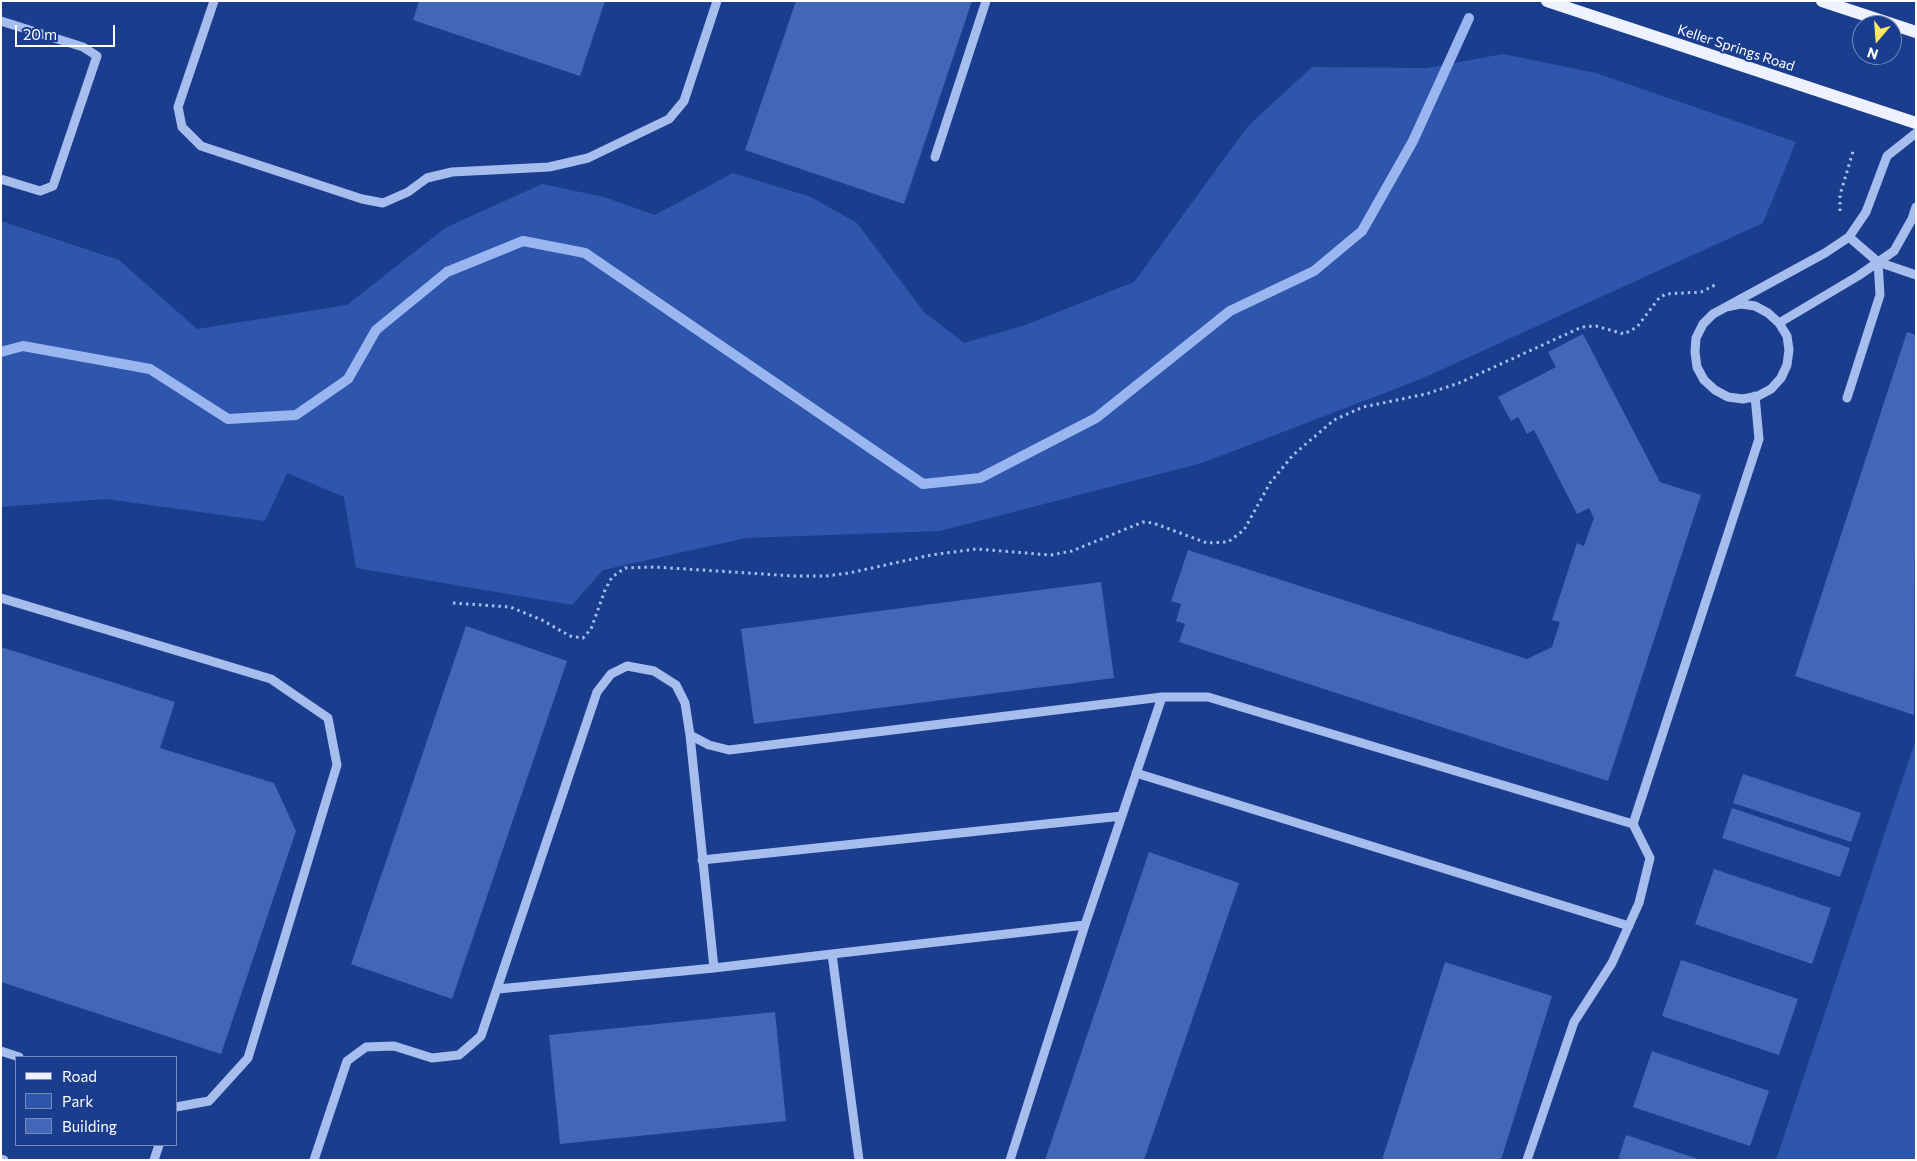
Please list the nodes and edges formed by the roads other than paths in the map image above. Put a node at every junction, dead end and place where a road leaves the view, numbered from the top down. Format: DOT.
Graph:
graph roads {
  1 [pos="214,1"];
  2 [pos="717,1"];
  3 [pos="986,1"];
  4 [pos="1547,1"];
  5 [pos="1822,1"];
  6 [pos="1,21"];
  7 [pos="1916,32"];
  8 [pos="1916,123"];
  9 [pos="1916,133"];
  10 [pos="935,157"];
  11 [pos="1,179"];
  12 [pos="1916,207"];
  13 [pos="1849,237"];
  14 [pos="1878,262"];
  15 [pos="1916,275"];
  16 [pos="1726,307"];
  17 [pos="1780,323"];
  18 [pos="1755,396"];
  19 [pos="1847,398"];
  20 [pos="1,598"];
  21 [pos="1162,697"];
  22 [pos="690,735"];
  23 [pos="1136,773"];
  24 [pos="1122,816"];
  25 [pos="1633,824"];
  26 [pos="702,860"];
  27 [pos="1085,925"];
  28 [pos="1629,926"];
  29 [pos="832,954"];
  30 [pos="714,968"];
  31 [pos="498,989"];
  32 [pos="1,1052"];
  33 [pos="15,1056"];
  34 [pos="178,1107"];
  35 [pos="159,1146"];
  36 [pos="154,1160"];
  37 [pos="314,1160"];
  38 [pos="859,1160"];
  39 [pos="1010,1160"];
  40 [pos="1527,1160"];
  1 -- 2 [label="lane"];
  3 -- 10 [label="lane"];
  4 -- 8 [label="main road, Keller Springs Road"];
  5 -- 7 [label="main road"];
  6 -- 11 [label="lane"];
  9 -- 13 [label="lane"];
  12 -- 14 [label="lane"];
  13 -- 14 [label="lane"];
  13 -- 16 [label="lane"];
  14 -- 15 [label="lane"];
  14 -- 17 [label="lane"];
  14 -- 19 [label="lane"];
  16 -- 17 [label="lane"];
  16 -- 18 [label="lane"];
  17 -- 18 [label="lane"];
  18 -- 25 [label="lane"];
  20 -- 34 [label="lane"];
  21 -- 22 [label="lane"];
  21 -- 23 [label="lane"];
  21 -- 25 [label="lane"];
  22 -- 26 [label="lane"];
  22 -- 31 [label="lane"];
  23 -- 24 [label="lane"];
  23 -- 28 [label="lane"];
  24 -- 26 [label="lane"];
  24 -- 27 [label="lane"];
  25 -- 28 [label="lane"];
  26 -- 30 [label="lane"];
  27 -- 29 [label="lane"];
  27 -- 39 [label="lane"];
  28 -- 40 [label="lane"];
  29 -- 30 [label="lane"];
  29 -- 38 [label="lane"];
  30 -- 31 [label="lane"];
  31 -- 37 [label="lane"];
  32 -- 33 [label="lane"];
  35 -- 36 [label="lane"];
}
